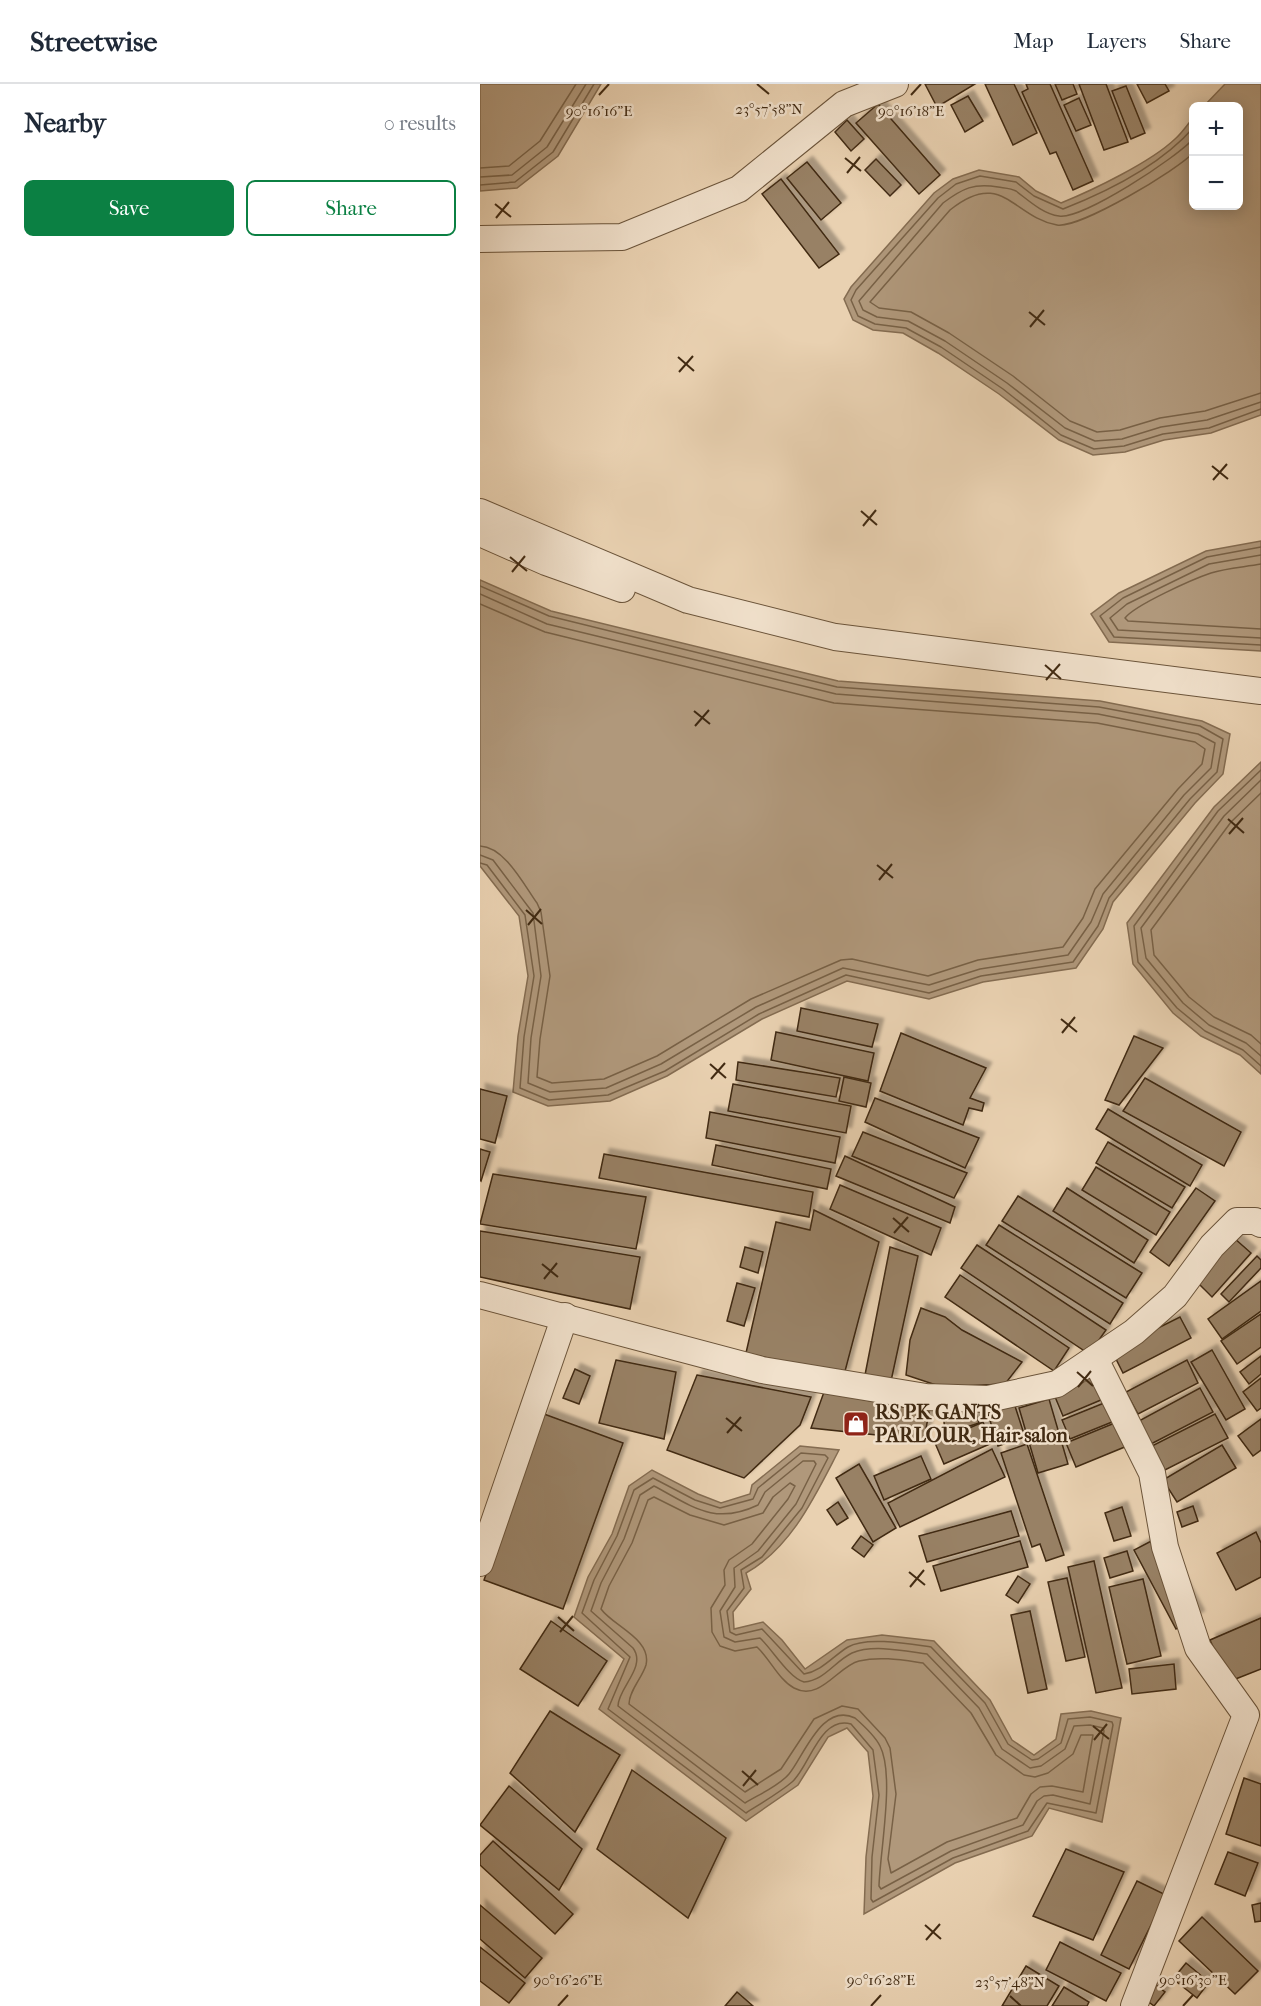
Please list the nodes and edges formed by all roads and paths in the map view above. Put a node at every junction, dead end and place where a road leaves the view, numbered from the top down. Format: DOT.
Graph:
graph roads {
  1 [pos="895,84"];
  2 [pos="480,239"];
  3 [pos="480,512"];
  4 [pos="480,533"];
  5 [pos="835,637"];
  6 [pos="1261,691"];
  7 [pos="1261,1224"];
  8 [pos="480,1294"];
  9 [pos="565,1316"];
  10 [pos="1095,1359"];
  11 [pos="480,1563"];
  12 [pos="1134,2006"];
  1 -- 2 [label="street"];
  3 -- 5 [label="street"];
  4 -- 5 [label="street"];
  5 -- 6 [label="street"];
  7 -- 10 [label="street"];
  8 -- 9 [label="street"];
  9 -- 10 [label="street"];
  9 -- 11 [label="street"];
  10 -- 12 [label="street"];
}
